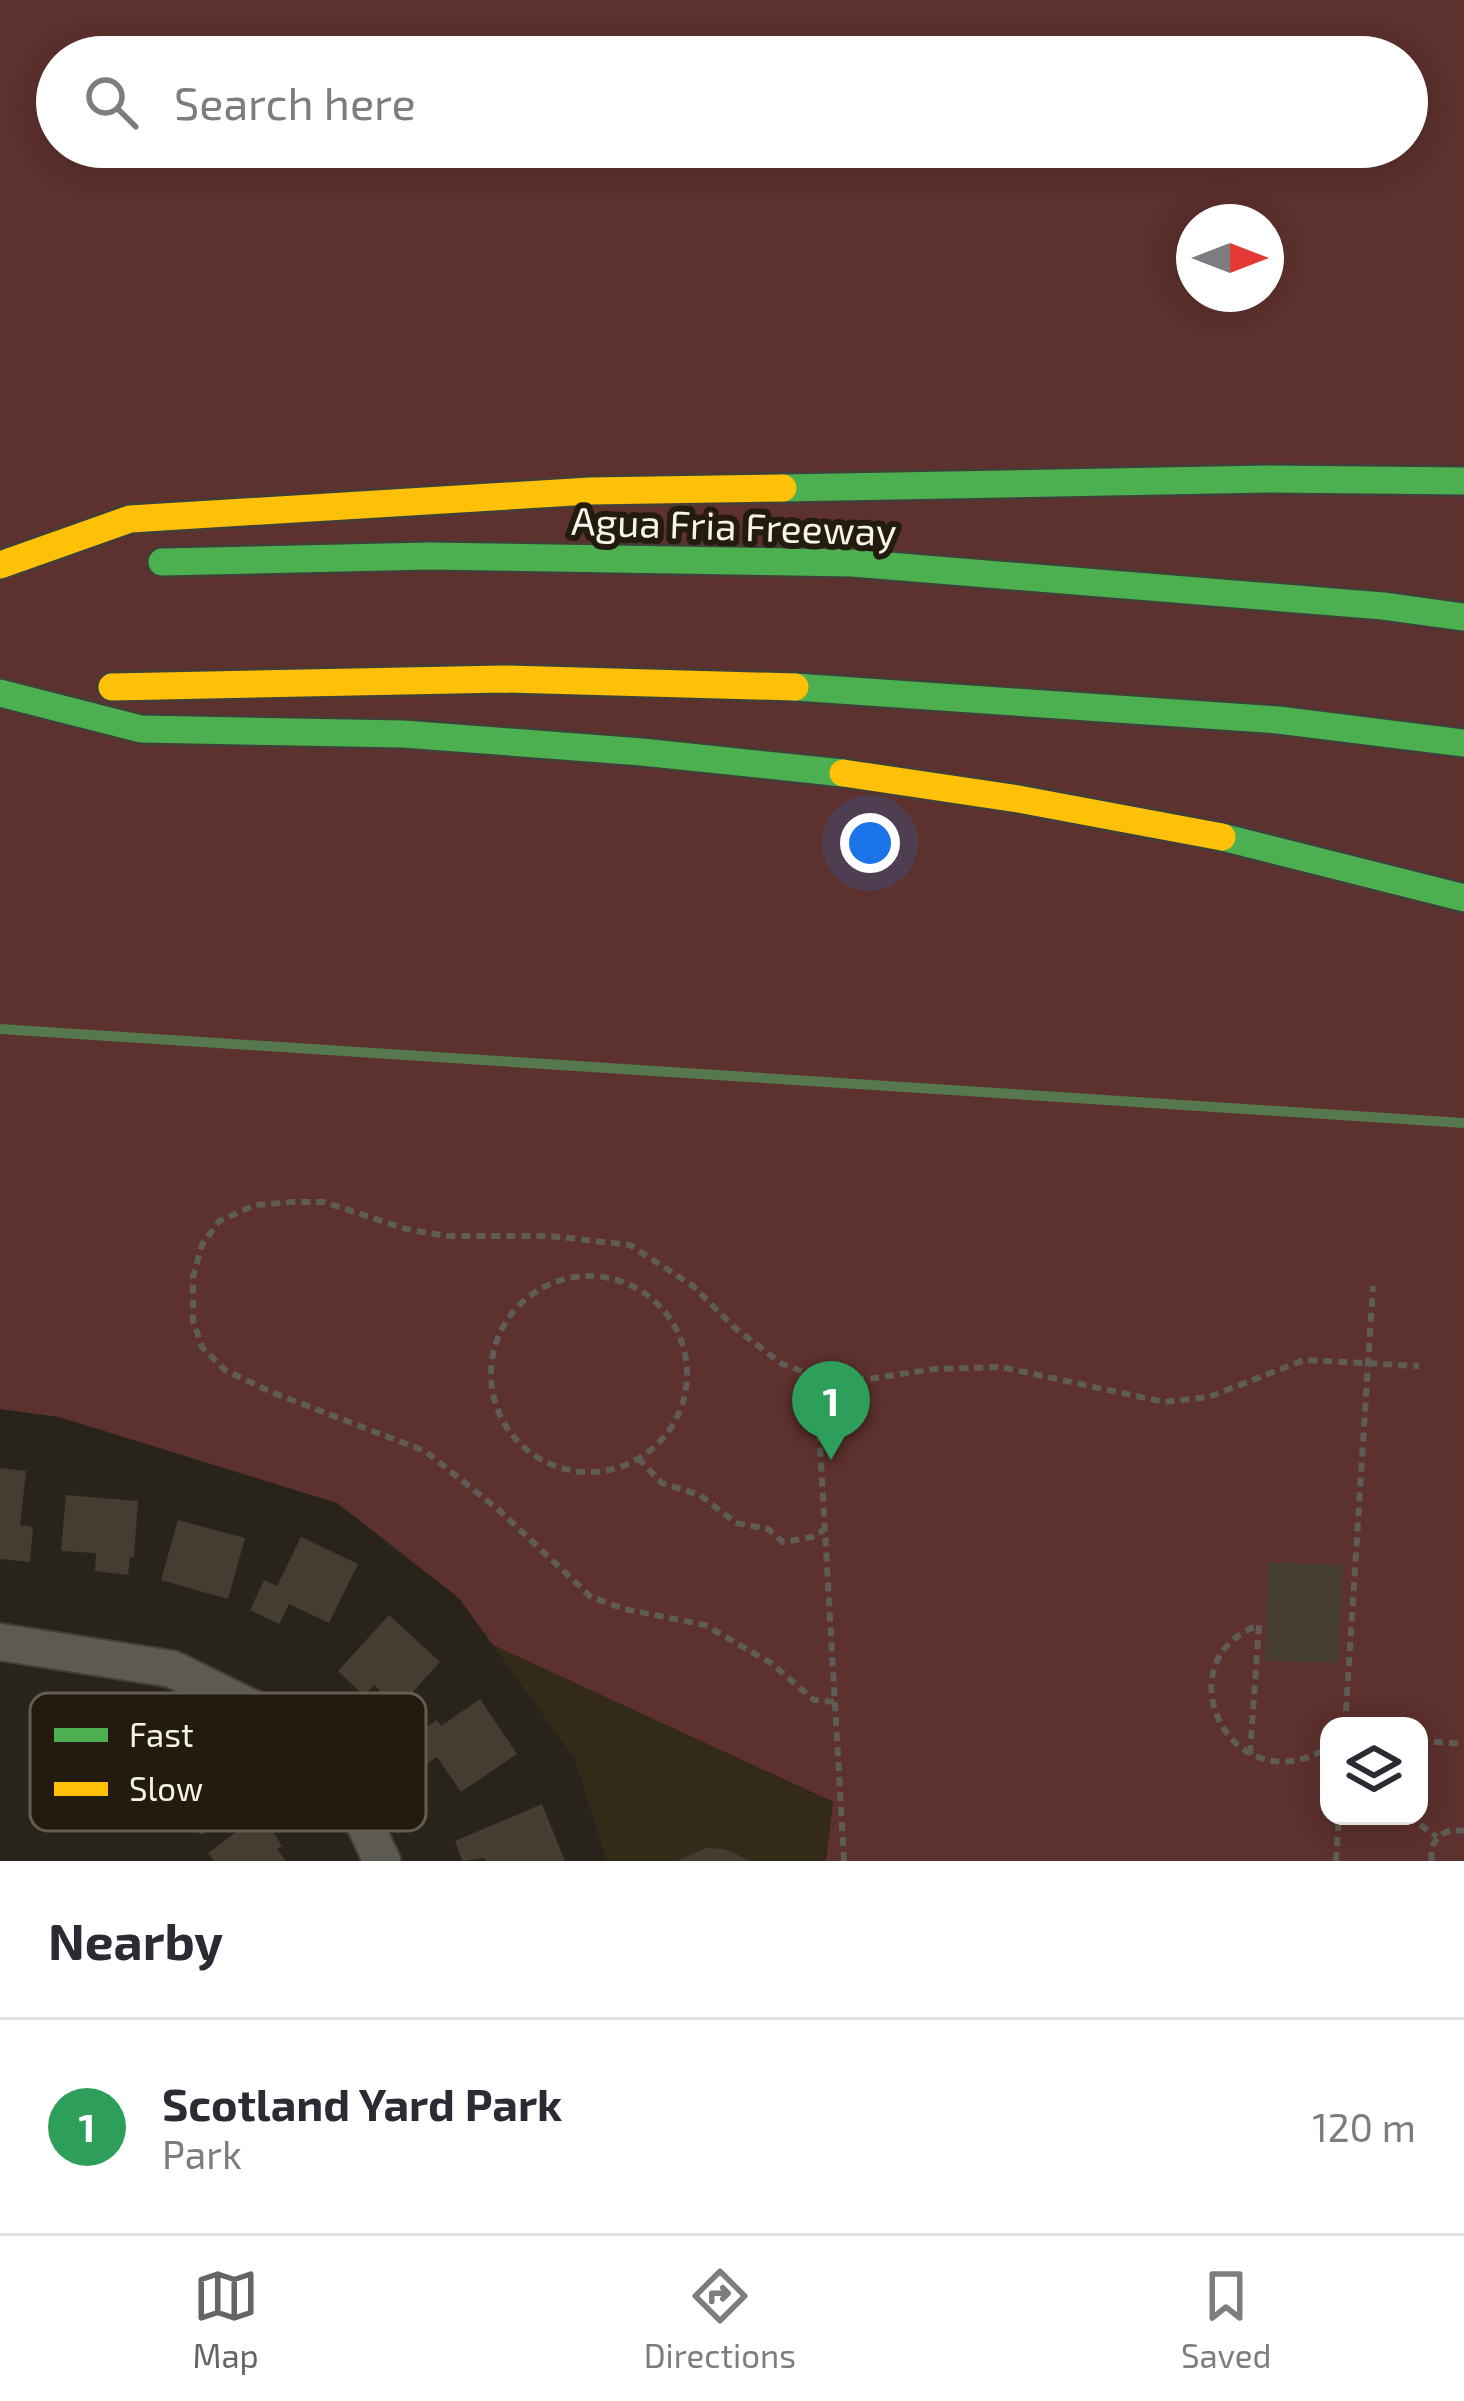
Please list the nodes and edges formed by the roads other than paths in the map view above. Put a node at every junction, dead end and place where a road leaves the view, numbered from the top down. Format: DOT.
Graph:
graph roads {
  1 [pos="1464,481"];
  2 [pos="131,563"];
  3 [pos="87,566"];
  4 [pos="0,568"];
  5 [pos="1464,617"];
  6 [pos="0,691"];
  7 [pos="1464,743"];
  8 [pos="1464,898"];
  9 [pos="0,1642"];
  10 [pos="220,1693"];
  11 [pos="368,1831"];
  12 [pos="382,1861"];
  1 -- 4 [label="highway"];
  2 -- 5 [label="highway, Agua Fria Freeway"];
  3 -- 4 [label="highway"];
  6 -- 7 [label="highway"];
  6 -- 8 [label="highway"];
  9 -- 10 [label="street"];
  11 -- 12 [label="street"];
}
